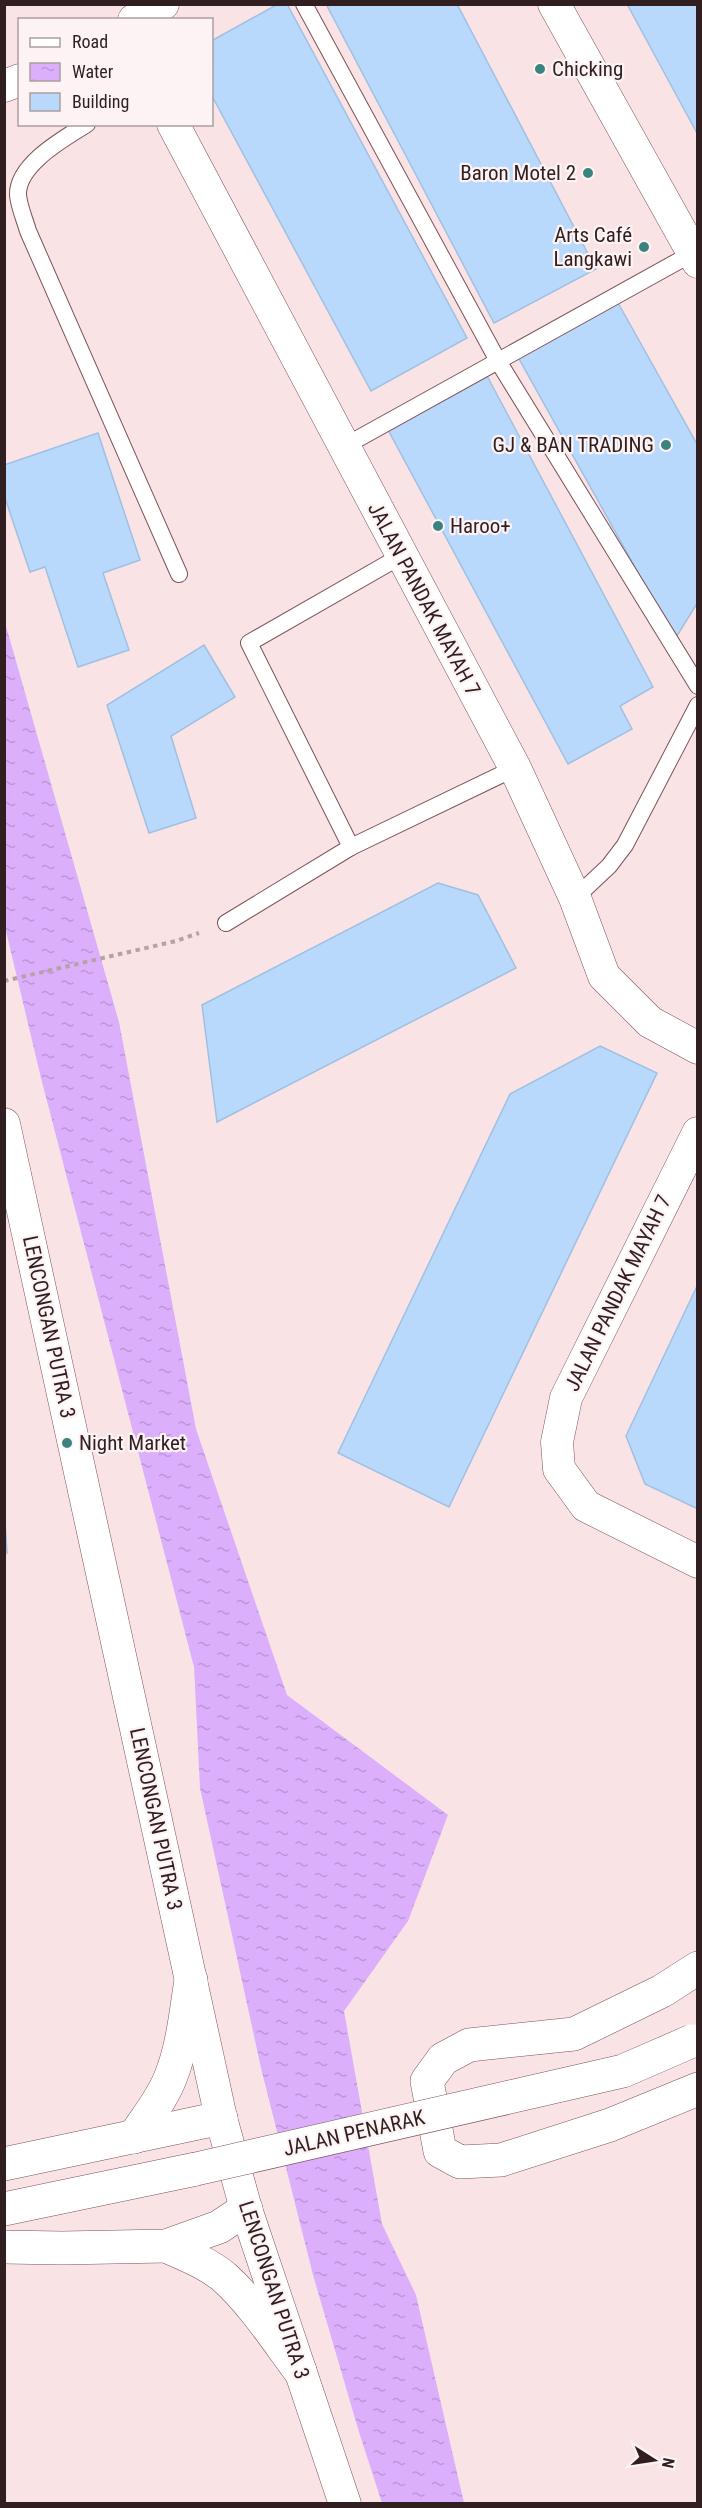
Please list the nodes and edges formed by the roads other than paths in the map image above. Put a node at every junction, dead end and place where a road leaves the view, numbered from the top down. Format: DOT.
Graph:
graph roads {
  1 [pos="163,4"];
  2 [pos="304,4"];
  3 [pos="554,4"];
  4 [pos="138,18"];
  5 [pos="84,126"];
  6 [pos="174,126"];
  7 [pos="695,257"];
  8 [pos="498,361"];
  9 [pos="343,447"];
  10 [pos="401,556"];
  11 [pos="180,574"];
  12 [pos="698,686"];
  13 [pos="698,705"];
  14 [pos="515,768"];
  15 [pos="351,847"];
  16 [pos="575,898"];
  17 [pos="226,923"];
  18 [pos="698,1048"];
  19 [pos="4,1124"];
  20 [pos="698,1132"];
  21 [pos="698,1562"];
  22 [pos="698,1968"];
  23 [pos="191,1980"];
  24 [pos="695,2040"];
  25 [pos="698,2089"];
  26 [pos="221,2118"];
  27 [pos="134,2137"];
  28 [pos="4,2164"];
  29 [pos="4,2209"];
  30 [pos="246,2209"];
  31 [pos="166,2246"];
  32 [pos="4,2247"];
  33 [pos="300,2371"];
  34 [pos="345,2504"];
  1 -- 4 [label="street"];
  2 -- 8 [label="lane"];
  3 -- 7 [label="street"];
  5 -- 11 [label="lane"];
  6 -- 9 [label="street, JALAN PANDAK MAYAH 7"];
  7 -- 8 [label="lane"];
  8 -- 9 [label="lane"];
  8 -- 12 [label="lane"];
  9 -- 10 [label="street, JALAN PANDAK MAYAH 7"];
  10 -- 14 [label="street, JALAN PANDAK MAYAH 7"];
  10 -- 15 [label="lane"];
  13 -- 16 [label="lane"];
  14 -- 15 [label="lane"];
  14 -- 16 [label="street, JALAN PANDAK MAYAH 7"];
  15 -- 17 [label="lane"];
  16 -- 18 [label="street, JALAN PANDAK MAYAH 7"];
  19 -- 23 [label="street, LENCONGAN PUTRA 3"];
  20 -- 21 [label="street, JALAN PANDAK MAYAH 7"];
  22 -- 25 [label="main road"];
  23 -- 26 [label="street, LENCONGAN PUTRA 3"];
  23 -- 27 [label="main road"];
  24 -- 29 [label="main road, JALAN PENARAK, bridge"];
  26 -- 27 [label="main road"];
  26 -- 30 [label="street, LENCONGAN PUTRA 3"];
  27 -- 28 [label="main road"];
  30 -- 31 [label="main road"];
  30 -- 33 [label="street, LENCONGAN PUTRA 3"];
  31 -- 32 [label="main road"];
  31 -- 33 [label="main road"];
  33 -- 34 [label="street, LENCONGAN PUTRA 3"];
}
